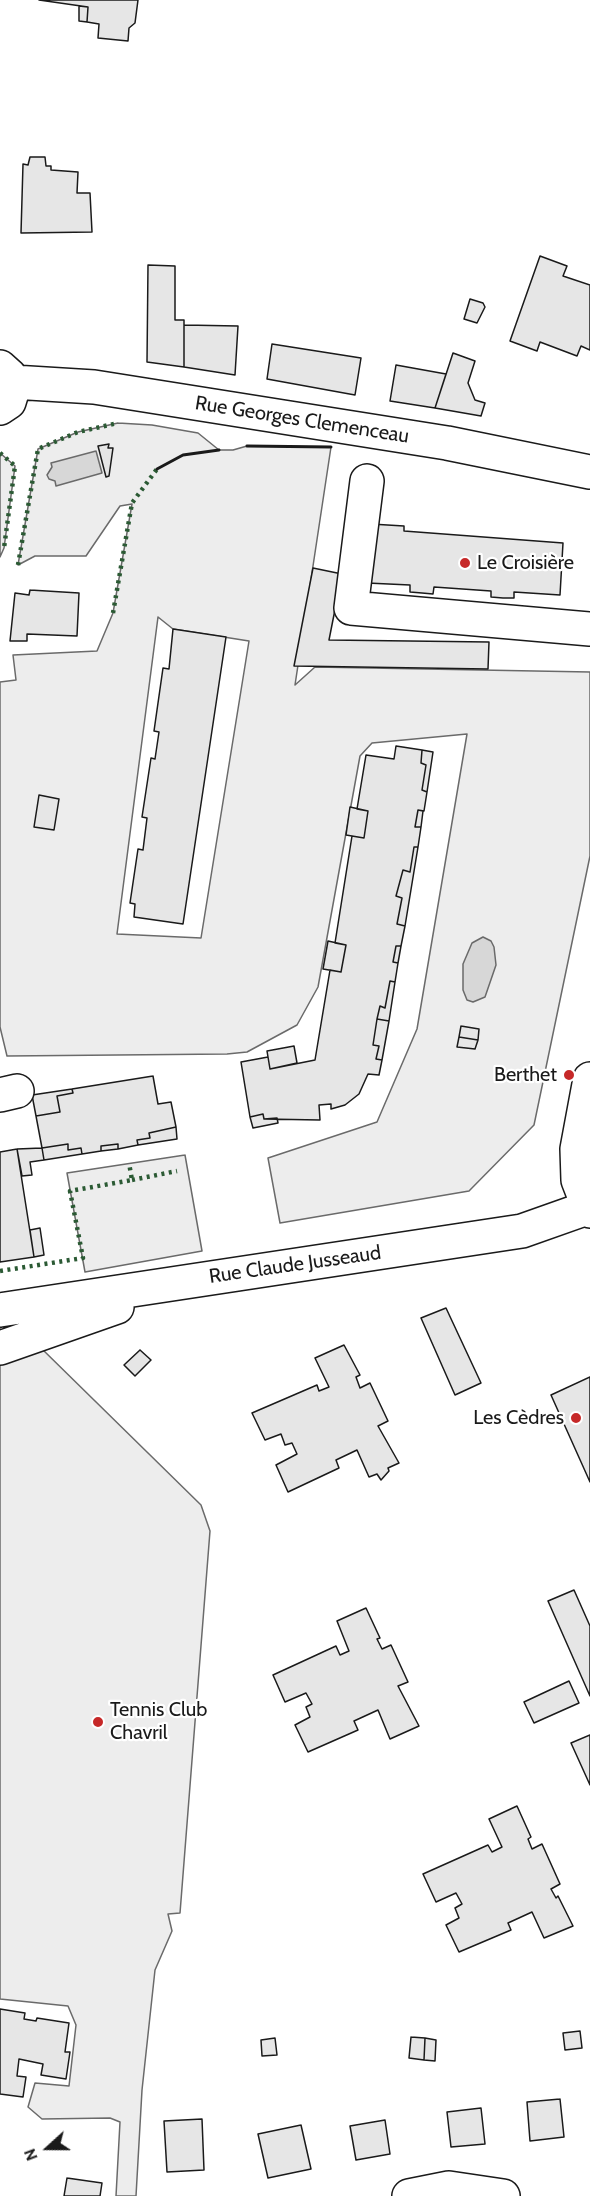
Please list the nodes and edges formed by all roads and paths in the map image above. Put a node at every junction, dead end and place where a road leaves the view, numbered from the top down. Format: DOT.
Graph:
graph roads {
  1 [pos="4,386"];
  2 [pos="590,472"];
  3 [pos="367,481"];
  4 [pos="590,629"];
  5 [pos="590,1079"];
  6 [pos="588,1210"];
  7 [pos="131,1290"];
  8 [pos="0,1310"];
  9 [pos="0,1348"];
  10 [pos="410,2196"];
  11 [pos="503,2196"];
  1 -- 2 [label="street, Rue Georges Clemenceau"];
  3 -- 4 [label="street"];
  5 -- 6 [label="street"];
  6 -- 7 [label="street, Rue Claude Jusseaud"];
  7 -- 8 [label="street, Rue Claude Jusseaud"];
  7 -- 9 [label="street"];
  10 -- 11 [label="street"];
}
